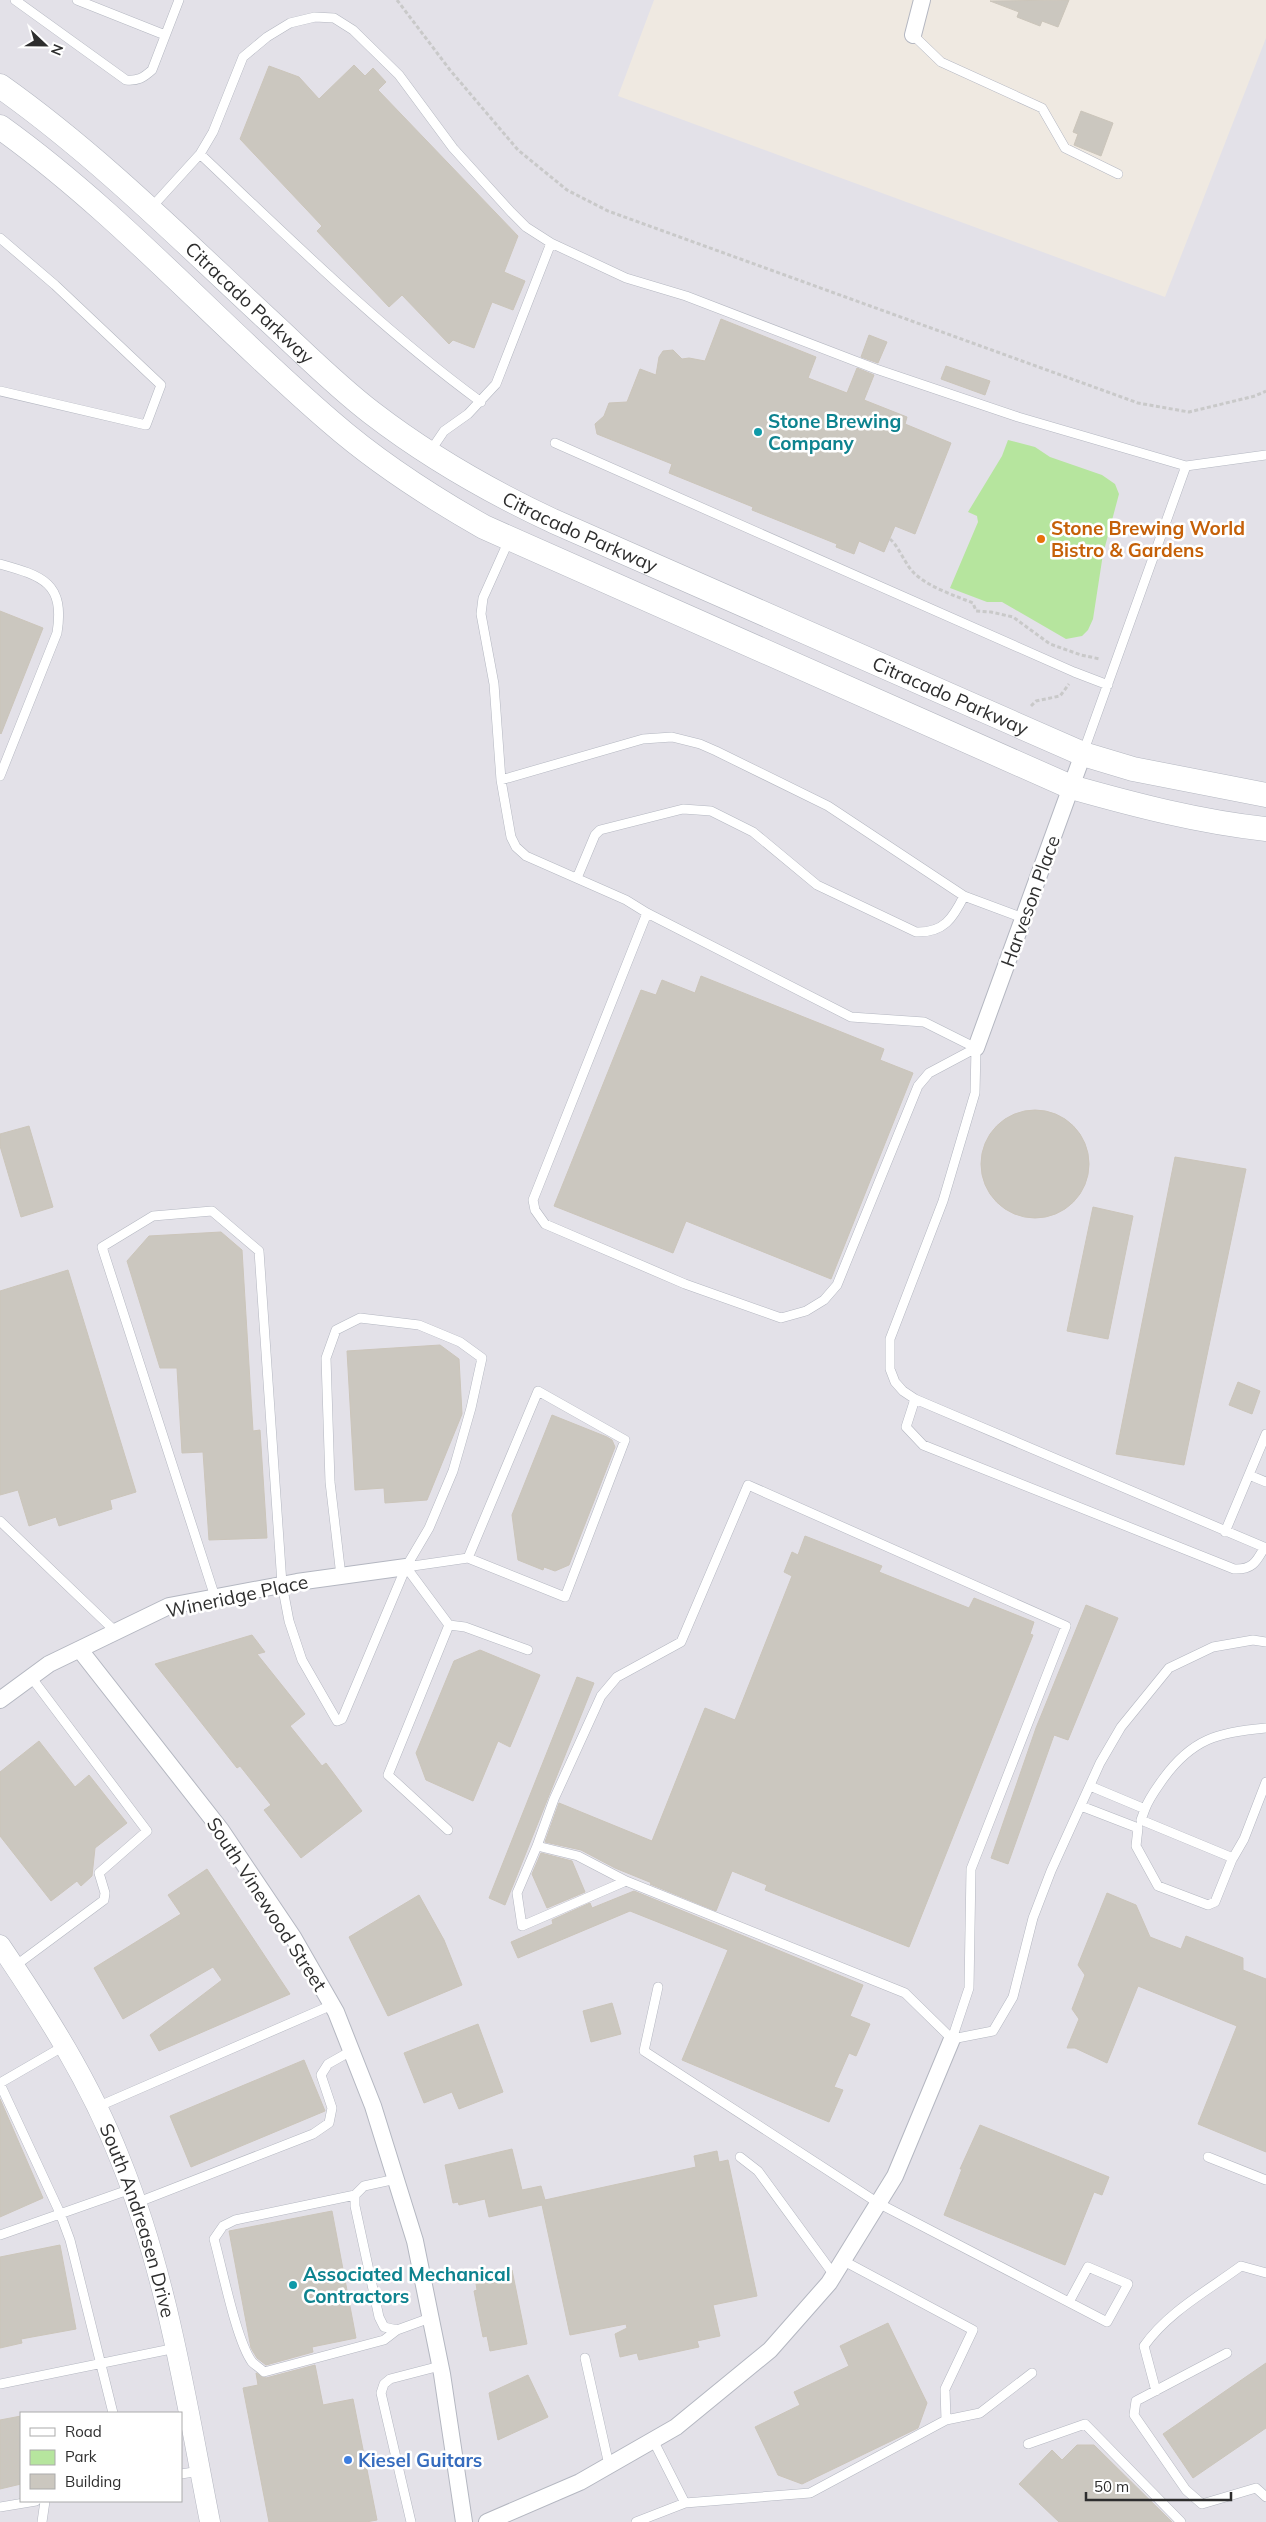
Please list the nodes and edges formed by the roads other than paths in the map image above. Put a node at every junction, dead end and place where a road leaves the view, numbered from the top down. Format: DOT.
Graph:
graph roads {
  1 [pos="15,0"];
  2 [pos="77,0"];
  3 [pos="179,0"];
  4 [pos="922,0"];
  5 [pos="165,35"];
  6 [pos="913,35"];
  7 [pos="0,86"];
  8 [pos="0,127"];
  9 [pos="200,154"];
  10 [pos="1118,174"];
  11 [pos="150,209"];
  12 [pos="127,234"];
  13 [pos="0,238"];
  14 [pos="551,243"];
  15 [pos="0,391"];
  16 [pos="481,402"];
  17 [pos="555,443"];
  18 [pos="429,454"];
  19 [pos="1266,455"];
  20 [pos="1186,466"];
  21 [pos="510,539"];
  22 [pos="0,564"];
  23 [pos="1108,685"];
  24 [pos="1083,754"];
  25 [pos="0,776"];
  26 [pos="501,780"];
  27 [pos="1071,787"];
  28 [pos="1266,796"];
  29 [pos="1266,829"];
  30 [pos="577,878"];
  31 [pos="964,896"];
  32 [pos="647,913"];
  33 [pos="1023,918"];
  34 [pos="976,1048"];
  35 [pos="915,1399"];
  36 [pos="1266,1434"];
  37 [pos="1249,1475"];
  38 [pos="1266,1482"];
  39 [pos="0,1521"];
  40 [pos="1225,1532"];
  41 [pos="1265,1548"];
  42 [pos="468,1558"];
  43 [pos="406,1567"];
  44 [pos="341,1576"];
  45 [pos="282,1584"];
  46 [pos="216,1597"];
  47 [pos="449,1625"];
  48 [pos="116,1632"];
  49 [pos="1266,1642"];
  50 [pos="80,1650"];
  51 [pos="528,1650"];
  52 [pos="31,1677"];
  53 [pos="0,1700"];
  54 [pos="1266,1728"];
  55 [pos="1266,1782"];
  56 [pos="1090,1786"];
  57 [pos="1081,1806"];
  58 [pos="1145,1809"];
  59 [pos="1139,1824"];
  60 [pos="448,1830"];
  61 [pos="537,1846"];
  62 [pos="1233,1857"];
  63 [pos="626,1880"];
  64 [pos="0,1945"];
  65 [pos="14,1966"];
  66 [pos="658,1987"];
  67 [pos="332,2005"];
  68 [pos="952,2039"];
  69 [pos="65,2046"];
  70 [pos="351,2051"];
  71 [pos="0,2083"];
  72 [pos="97,2107"];
  73 [pos="740,2157"];
  74 [pos="1208,2157"];
  75 [pos="396,2179"];
  76 [pos="1266,2180"];
  77 [pos="355,2195"];
  78 [pos="133,2196"];
  79 [pos="878,2203"];
  80 [pos="60,2213"];
  81 [pos="0,2235"];
  82 [pos="842,2260"];
  83 [pos="1266,2273"];
  84 [pos="834,2275"];
  85 [pos="1069,2302"];
  86 [pos="430,2318"];
  87 [pos="397,2330"];
  88 [pos="176,2348"];
  89 [pos="1227,2353"];
  90 [pos="585,2358"];
  91 [pos="102,2363"];
  92 [pos="440,2366"];
  93 [pos="1032,2373"];
  94 [pos="0,2384"];
  95 [pos="1156,2391"];
  96 [pos="113,2412"];
  97 [pos="946,2420"];
  98 [pos="653,2440"];
  99 [pos="1028,2444"];
  100 [pos="609,2465"];
  101 [pos="191,2473"];
  102 [pos="1266,2498"];
  103 [pos="30,2502"];
  104 [pos="45,2502"];
  105 [pos="685,2503"];
  106 [pos="0,2507"];
  107 [pos="42,2522"];
  108 [pos="210,2522"];
  109 [pos="411,2522"];
  110 [pos="464,2522"];
  111 [pos="487,2522"];
  112 [pos="636,2522"];
  113 [pos="1180,2522"];
  1 -- 5 [label="lane"];
  2 -- 5 [label="lane"];
  3 -- 5 [label="lane"];
  4 -- 6 [label="street"];
  6 -- 10 [label="lane"];
  7 -- 11 [label="main road, Citracado Parkway"];
  8 -- 12 [label="main road, Citracado Parkway"];
  9 -- 11 [label="lane"];
  9 -- 14 [label="lane"];
  9 -- 16 [label="lane"];
  11 -- 12 [label="main road"];
  11 -- 18 [label="main road, Citracado Parkway"];
  12 -- 21 [label="main road, Citracado Parkway"];
  13 -- 15 [label="lane"];
  14 -- 16 [label="lane"];
  14 -- 20 [label="lane"];
  16 -- 18 [label="lane"];
  17 -- 23 [label="lane"];
  18 -- 24 [label="main road, Citracado Parkway"];
  19 -- 20 [label="lane"];
  20 -- 23 [label="lane"];
  21 -- 26 [label="lane"];
  21 -- 27 [label="main road, Citracado Parkway"];
  22 -- 25 [label="lane"];
  23 -- 24 [label="lane"];
  24 -- 27 [label="street, Harveson Place"];
  24 -- 28 [label="main road, Citracado Parkway"];
  26 -- 30 [label="lane"];
  26 -- 31 [label="lane"];
  27 -- 29 [label="main road, Citracado Parkway"];
  27 -- 33 [label="street, Harveson Place"];
  30 -- 31 [label="lane"];
  30 -- 32 [label="lane"];
  31 -- 33 [label="lane"];
  32 -- 34 [label="lane"];
  32 -- 34 [label="lane"];
  33 -- 34 [label="street, Harveson Place"];
  34 -- 35 [label="lane"];
  35 -- 40 [label="lane"];
  35 -- 41 [label="lane"];
  36 -- 37 [label="lane"];
  37 -- 38 [label="lane"];
  37 -- 40 [label="lane"];
  39 -- 48 [label="lane"];
  40 -- 41 [label="lane"];
  42 -- 42 [label="lane"];
  42 -- 43 [label="lane"];
  43 -- 44 [label="street, Wineridge Place"];
  43 -- 44 [label="lane"];
  43 -- 45 [label="lane"];
  43 -- 47 [label="lane"];
  44 -- 45 [label="street, Wineridge Place"];
  45 -- 46 [label="street, Wineridge Place"];
  45 -- 46 [label="lane"];
  46 -- 48 [label="street, Wineridge Place"];
  47 -- 51 [label="lane"];
  47 -- 60 [label="lane"];
  48 -- 50 [label="street, Wineridge Place"];
  49 -- 56 [label="lane"];
  50 -- 52 [label="street, Wineridge Place"];
  50 -- 67 [label="street, South Vinewood Street"];
  52 -- 53 [label="street, Wineridge Place"];
  52 -- 65 [label="lane"];
  54 -- 58 [label="lane"];
  55 -- 62 [label="lane"];
  56 -- 57 [label="lane"];
  56 -- 58 [label="lane"];
  57 -- 59 [label="lane"];
  57 -- 68 [label="lane"];
  58 -- 59 [label="lane"];
  59 -- 62 [label="lane"];
  59 -- 62 [label="lane"];
  61 -- 63 [label="lane"];
  61 -- 63 [label="lane"];
  61 -- 68 [label="lane"];
  63 -- 68 [label="lane"];
  64 -- 65 [label="street, South Andreasen Drive"];
  65 -- 69 [label="street, South Andreasen Drive"];
  66 -- 79 [label="lane"];
  67 -- 70 [label="street, South Vinewood Street"];
  67 -- 72 [label="lane"];
  68 -- 79 [label="street"];
  69 -- 71 [label="lane"];
  69 -- 72 [label="street, South Andreasen Drive"];
  70 -- 75 [label="street, South Vinewood Street"];
  70 -- 78 [label="lane"];
  71 -- 80 [label="lane"];
  72 -- 78 [label="street, South Andreasen Drive"];
  73 -- 84 [label="lane"];
  74 -- 76 [label="lane"];
  75 -- 77 [label="lane"];
  75 -- 86 [label="street, South Vinewood Street"];
  77 -- 87 [label="lane"];
  77 -- 87 [label="lane"];
  78 -- 80 [label="lane"];
  78 -- 88 [label="street, South Andreasen Drive"];
  79 -- 82 [label="street"];
  79 -- 85 [label="lane"];
  80 -- 81 [label="lane"];
  80 -- 91 [label="lane"];
  82 -- 84 [label="street"];
  82 -- 97 [label="lane"];
  83 -- 95 [label="lane"];
  84 -- 98 [label="street"];
  85 -- 85 [label="lane"];
  86 -- 87 [label="lane"];
  86 -- 92 [label="street, South Vinewood Street"];
  88 -- 91 [label="lane"];
  88 -- 101 [label="street, South Andreasen Drive"];
  89 -- 95 [label="lane"];
  90 -- 100 [label="lane"];
  91 -- 94 [label="lane"];
  91 -- 96 [label="lane"];
  92 -- 109 [label="lane"];
  92 -- 110 [label="street, South Vinewood Street"];
  93 -- 97 [label="lane"];
  95 -- 102 [label="lane"];
  97 -- 105 [label="lane"];
  98 -- 100 [label="street"];
  98 -- 105 [label="lane"];
  99 -- 113 [label="lane"];
  100 -- 111 [label="street"];
  101 -- 108 [label="street, South Andreasen Drive"];
  103 -- 106 [label="lane"];
  104 -- 107 [label="lane"];
  105 -- 112 [label="lane"];
}
